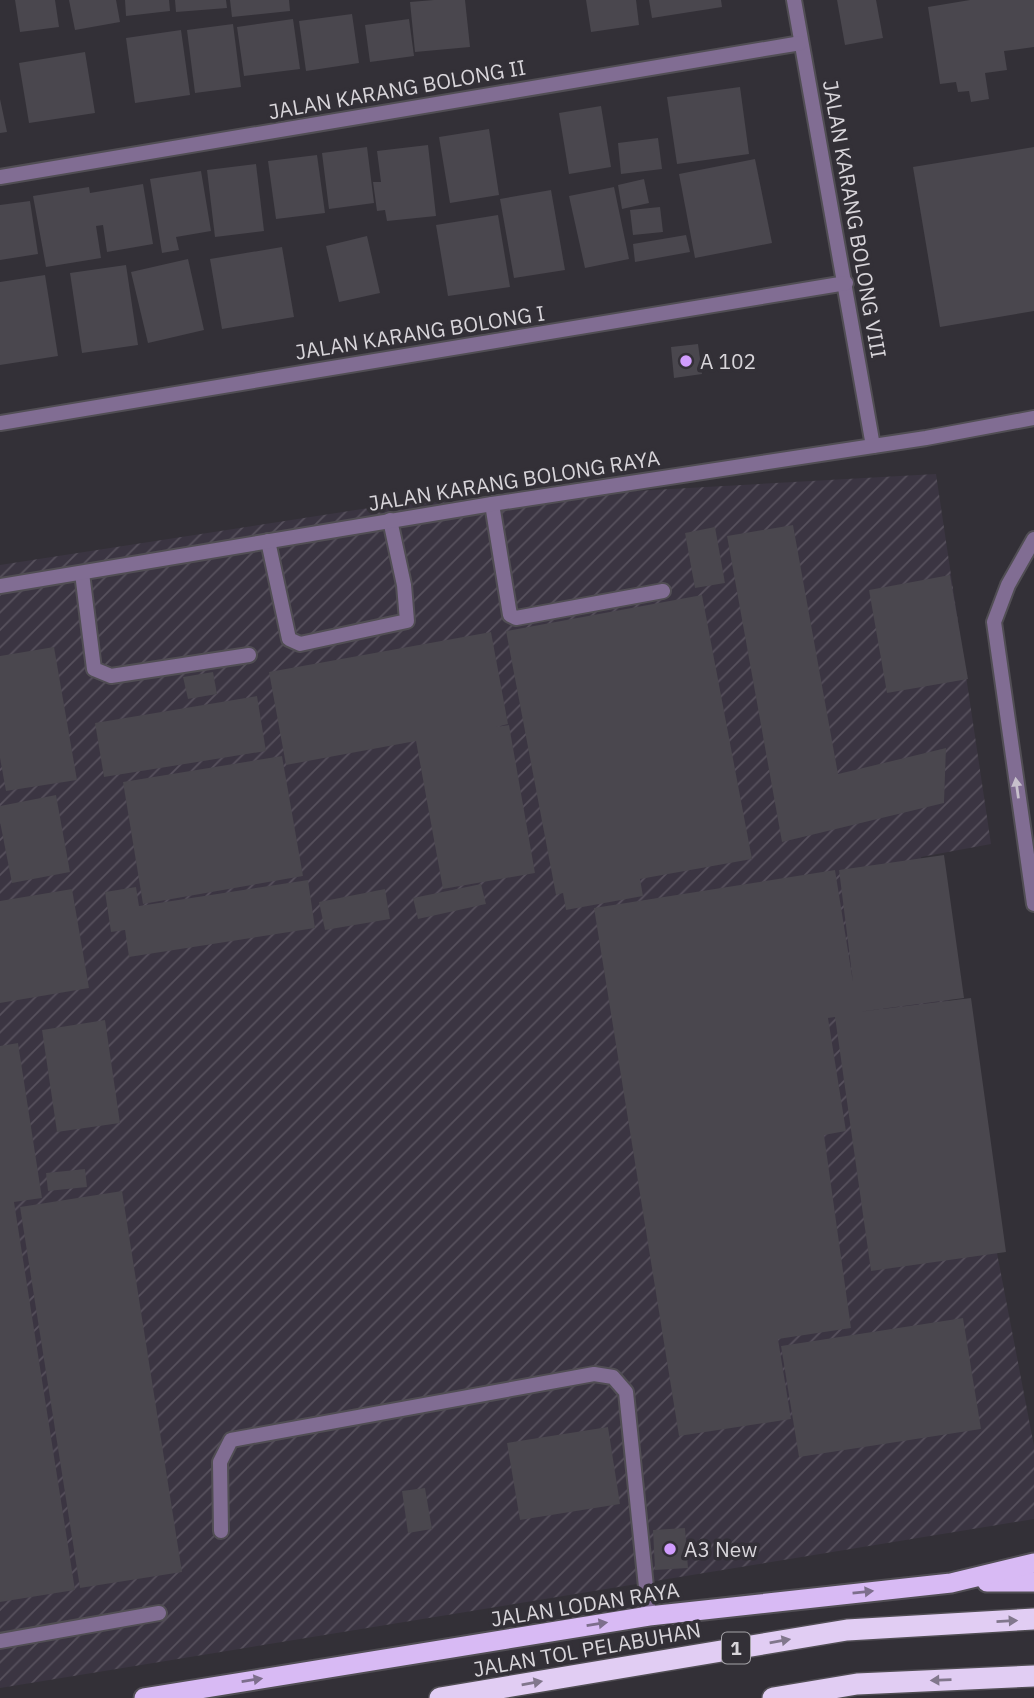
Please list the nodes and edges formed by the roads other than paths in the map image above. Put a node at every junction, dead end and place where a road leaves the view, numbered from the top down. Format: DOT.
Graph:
graph roads {
  1 [pos="794,0"];
  2 [pos="801,43"];
  3 [pos="0,177"];
  4 [pos="846,284"];
  5 [pos="1034,418"];
  6 [pos="0,423"];
  7 [pos="873,446"];
  8 [pos="492,504"];
  9 [pos="390,520"];
  10 [pos="1034,539"];
  11 [pos="268,541"];
  12 [pos="82,573"];
  13 [pos="0,586"];
  14 [pos="663,591"];
  15 [pos="249,655"];
  16 [pos="1034,904"];
  17 [pos="221,1531"];
  18 [pos="1034,1563"];
  19 [pos="1034,1582"];
  20 [pos="951,1583"];
  21 [pos="159,1614"];
  22 [pos="649,1616"];
  23 [pos="1034,1619"];
  24 [pos="0,1641"];
  25 [pos="1034,1676"];
  26 [pos="144,1698"];
  27 [pos="440,1698"];
  28 [pos="773,1698"];
  1 -- 2 [label="street, JALAN KARANG BOLONG VIII"];
  2 -- 3 [label="street, JALAN KARANG BOLONG II"];
  2 -- 4 [label="street, JALAN KARANG BOLONG VIII"];
  4 -- 6 [label="street, JALAN KARANG BOLONG I"];
  4 -- 7 [label="street, JALAN KARANG BOLONG VIII"];
  5 -- 7 [label="street, JALAN KARANG BOLONG RAYA"];
  7 -- 8 [label="street, JALAN KARANG BOLONG RAYA"];
  8 -- 9 [label="street, JALAN KARANG BOLONG RAYA"];
  8 -- 14 [label="street"];
  9 -- 11 [label="street, JALAN KARANG BOLONG RAYA"];
  9 -- 11 [label="street"];
  16 -- 10 [label="street, one-way"];
  11 -- 12 [label="street, JALAN KARANG BOLONG RAYA"];
  12 -- 13 [label="street, JALAN KARANG BOLONG RAYA"];
  12 -- 15 [label="street"];
  17 -- 22 [label="street"];
  18 -- 20 [label="highway, JALAN LODAN RAYA / 1"];
  19 -- 20 [label="highway"];
  22 -- 20 [label="highway, JALAN LODAN RAYA / 1, one-way"];
  21 -- 24 [label="street"];
  26 -- 22 [label="highway, JALAN LODAN RAYA / 1, one-way"];
  27 -- 23 [label="highway, JALAN TOL PELABUHAN / 1, one-way"];
  25 -- 28 [label="highway, one-way"];
}
